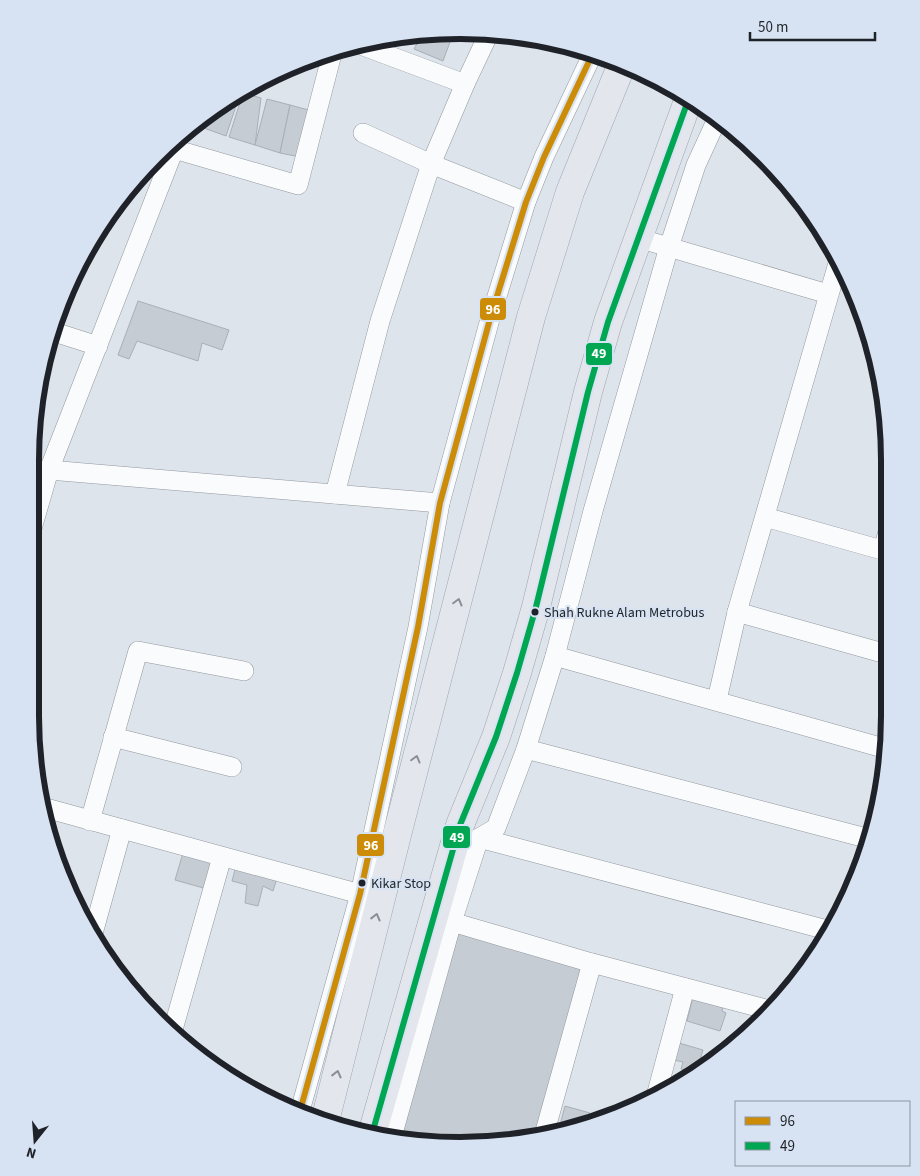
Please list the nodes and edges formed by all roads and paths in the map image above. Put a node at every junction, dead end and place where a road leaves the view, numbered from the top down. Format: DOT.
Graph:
graph roads {
  1 [pos="486,40"];
  2 [pos="370,49"];
  3 [pos="331,59"];
  4 [pos="590,59"];
  5 [pos="619,70"];
  6 [pos="465,84"];
  7 [pos="686,105"];
  8 [pos="714,125"];
  9 [pos="363,133"];
  10 [pos="180,145"];
  11 [pos="170,155"];
  12 [pos="431,164"];
  13 [pos="526,202"];
  14 [pos="638,238"];
  15 [pos="669,247"];
  16 [pos="836,270"];
  17 [pos="828,294"];
  18 [pos="58,333"];
  19 [pos="98,346"];
  20 [pos="49,470"];
  21 [pos="335,494"];
  22 [pos="39,504"];
  23 [pos="440,504"];
  24 [pos="765,517"];
  25 [pos="881,550"];
  26 [pos="737,612"];
  27 [pos="881,652"];
  28 [pos="555,656"];
  29 [pos="244,671"];
  30 [pos="717,700"];
  31 [pos="113,737"];
  32 [pos="880,747"];
  33 [pos="526,749"];
  34 [pos="232,767"];
  35 [pos="50,811"];
  36 [pos="90,820"];
  37 [pos="122,829"];
  38 [pos="863,837"];
  39 [pos="479,838"];
  40 [pos="222,857"];
  41 [pos="360,894"];
  42 [pos="452,922"];
  43 [pos="95,927"];
  44 [pos="824,928"];
  45 [pos="592,963"];
  46 [pos="685,988"];
  47 [pos="763,1008"];
  48 [pos="174,1026"];
  49 [pos="658,1088"];
  50 [pos="301,1106"];
  51 [pos="326,1115"];
  52 [pos="374,1128"];
  53 [pos="546,1128"];
  54 [pos="393,1132"];
  1 -- 6 [label="street"];
  2 -- 6 [label="street"];
  3 -- 10 [label="street"];
  4 -- 13 [label="street"];
  51 -- 5 [label="main road, one-way"];
  6 -- 12 [label="street"];
  7 -- 14 [label="main road"];
  8 -- 15 [label="street"];
  9 -- 12 [label="street"];
  11 -- 19 [label="street"];
  12 -- 13 [label="street"];
  12 -- 21 [label="street"];
  13 -- 23 [label="street"];
  14 -- 15 [label="street"];
  14 -- 52 [label="main road"];
  15 -- 17 [label="street"];
  15 -- 28 [label="street"];
  16 -- 17 [label="street"];
  17 -- 24 [label="street"];
  18 -- 19 [label="street"];
  19 -- 20 [label="street"];
  20 -- 21 [label="street"];
  20 -- 22 [label="street"];
  21 -- 23 [label="street"];
  23 -- 41 [label="street"];
  24 -- 25 [label="street"];
  24 -- 26 [label="street"];
  26 -- 27 [label="street"];
  26 -- 30 [label="street"];
  28 -- 30 [label="street"];
  28 -- 33 [label="street"];
  29 -- 31 [label="street"];
  30 -- 32 [label="street"];
  31 -- 34 [label="street"];
  31 -- 36 [label="street"];
  33 -- 38 [label="street"];
  33 -- 39 [label="street"];
  35 -- 36 [label="street"];
  36 -- 37 [label="street"];
  37 -- 40 [label="street"];
  37 -- 43 [label="street"];
  39 -- 42 [label="street"];
  39 -- 44 [label="street"];
  40 -- 41 [label="street"];
  40 -- 48 [label="street"];
  41 -- 50 [label="street"];
  42 -- 45 [label="street"];
  42 -- 54 [label="street"];
  45 -- 46 [label="street"];
  45 -- 53 [label="street"];
  46 -- 47 [label="street"];
  46 -- 49 [label="street"];
}
